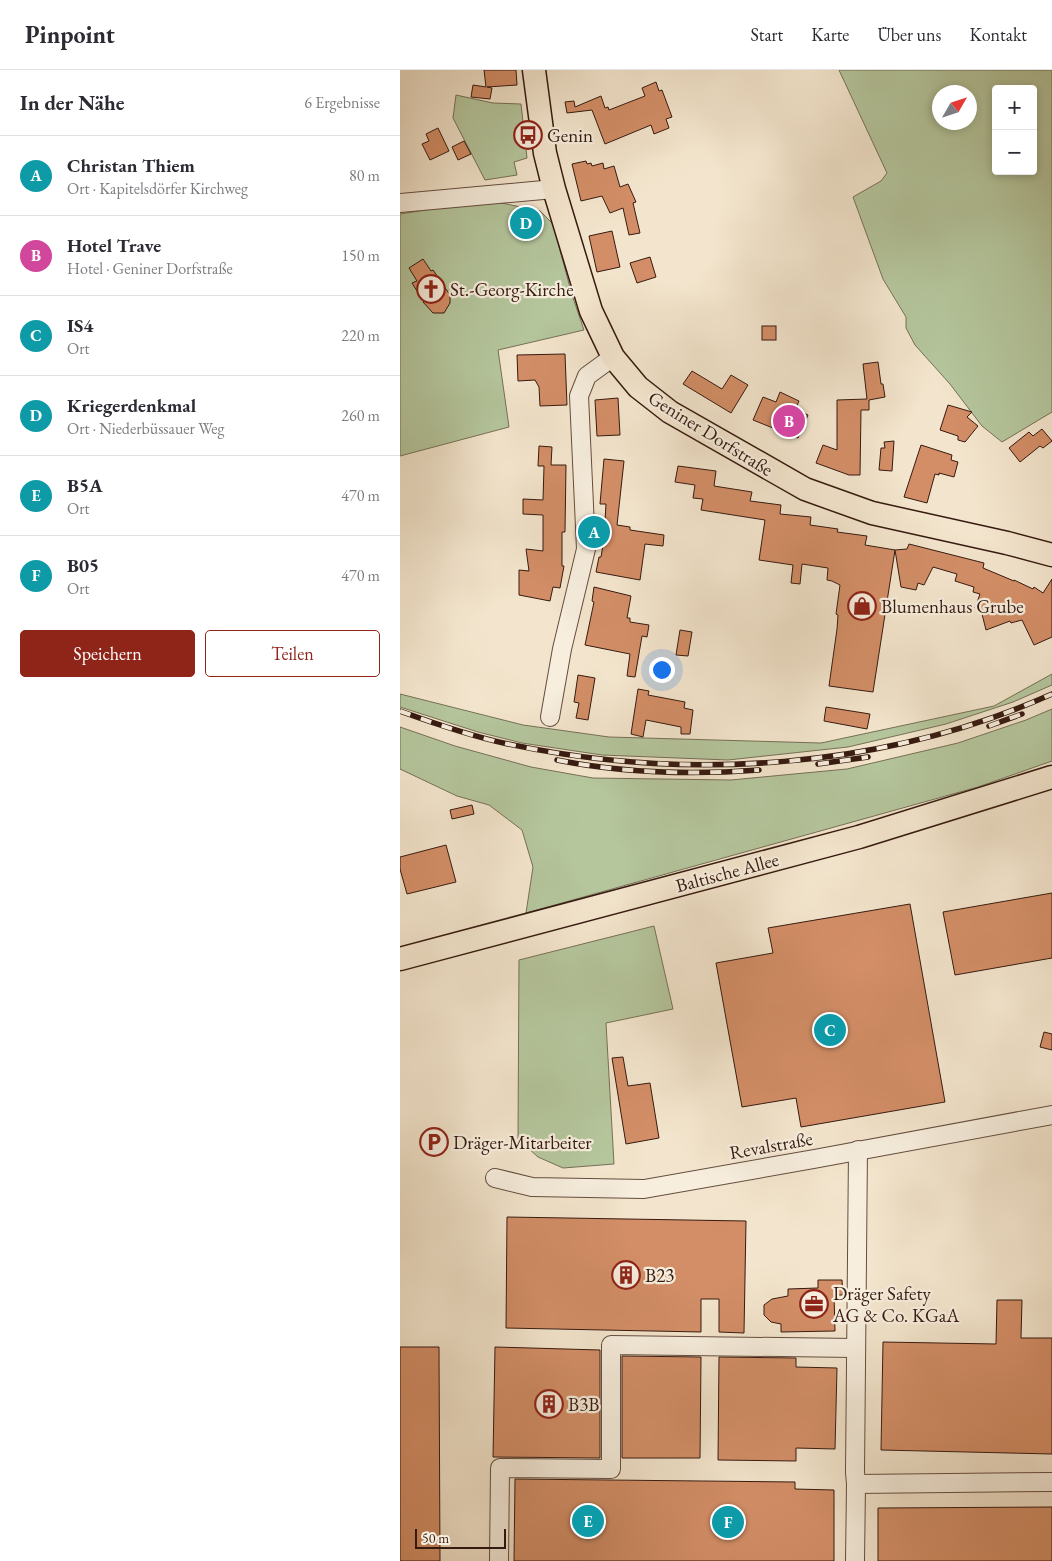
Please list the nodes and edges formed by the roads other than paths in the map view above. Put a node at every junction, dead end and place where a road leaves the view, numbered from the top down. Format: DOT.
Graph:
graph roads {
  1 [pos="534,70"];
  2 [pos="554,189"];
  3 [pos="400,203"];
  4 [pos="613,357"];
  5 [pos="1052,555"];
  6 [pos="550,717"];
  7 [pos="1052,777"];
  8 [pos="400,959"];
  9 [pos="1052,1115"];
  10 [pos="858,1150"];
  11 [pos="495,1178"];
  12 [pos="855,1348"];
  13 [pos="1052,1482"];
  14 [pos="856,1484"];
  15 [pos="500,1561"];
  16 [pos="855,1561"];
  1 -- 2 [label="main road, Geniner Dorfstraße"];
  2 -- 3 [label="street"];
  2 -- 4 [label="main road, Geniner Dorfstraße"];
  4 -- 5 [label="main road, Geniner Dorfstraße"];
  4 -- 6 [label="street"];
  7 -- 8 [label="main road, Baltische Allee"];
  9 -- 10 [label="street, Revalstraße"];
  10 -- 11 [label="street, Revalstraße"];
  10 -- 12 [label="street"];
  12 -- 14 [label="street"];
  12 -- 15 [label="street"];
  13 -- 14 [label="street"];
  14 -- 16 [label="street"];
}
